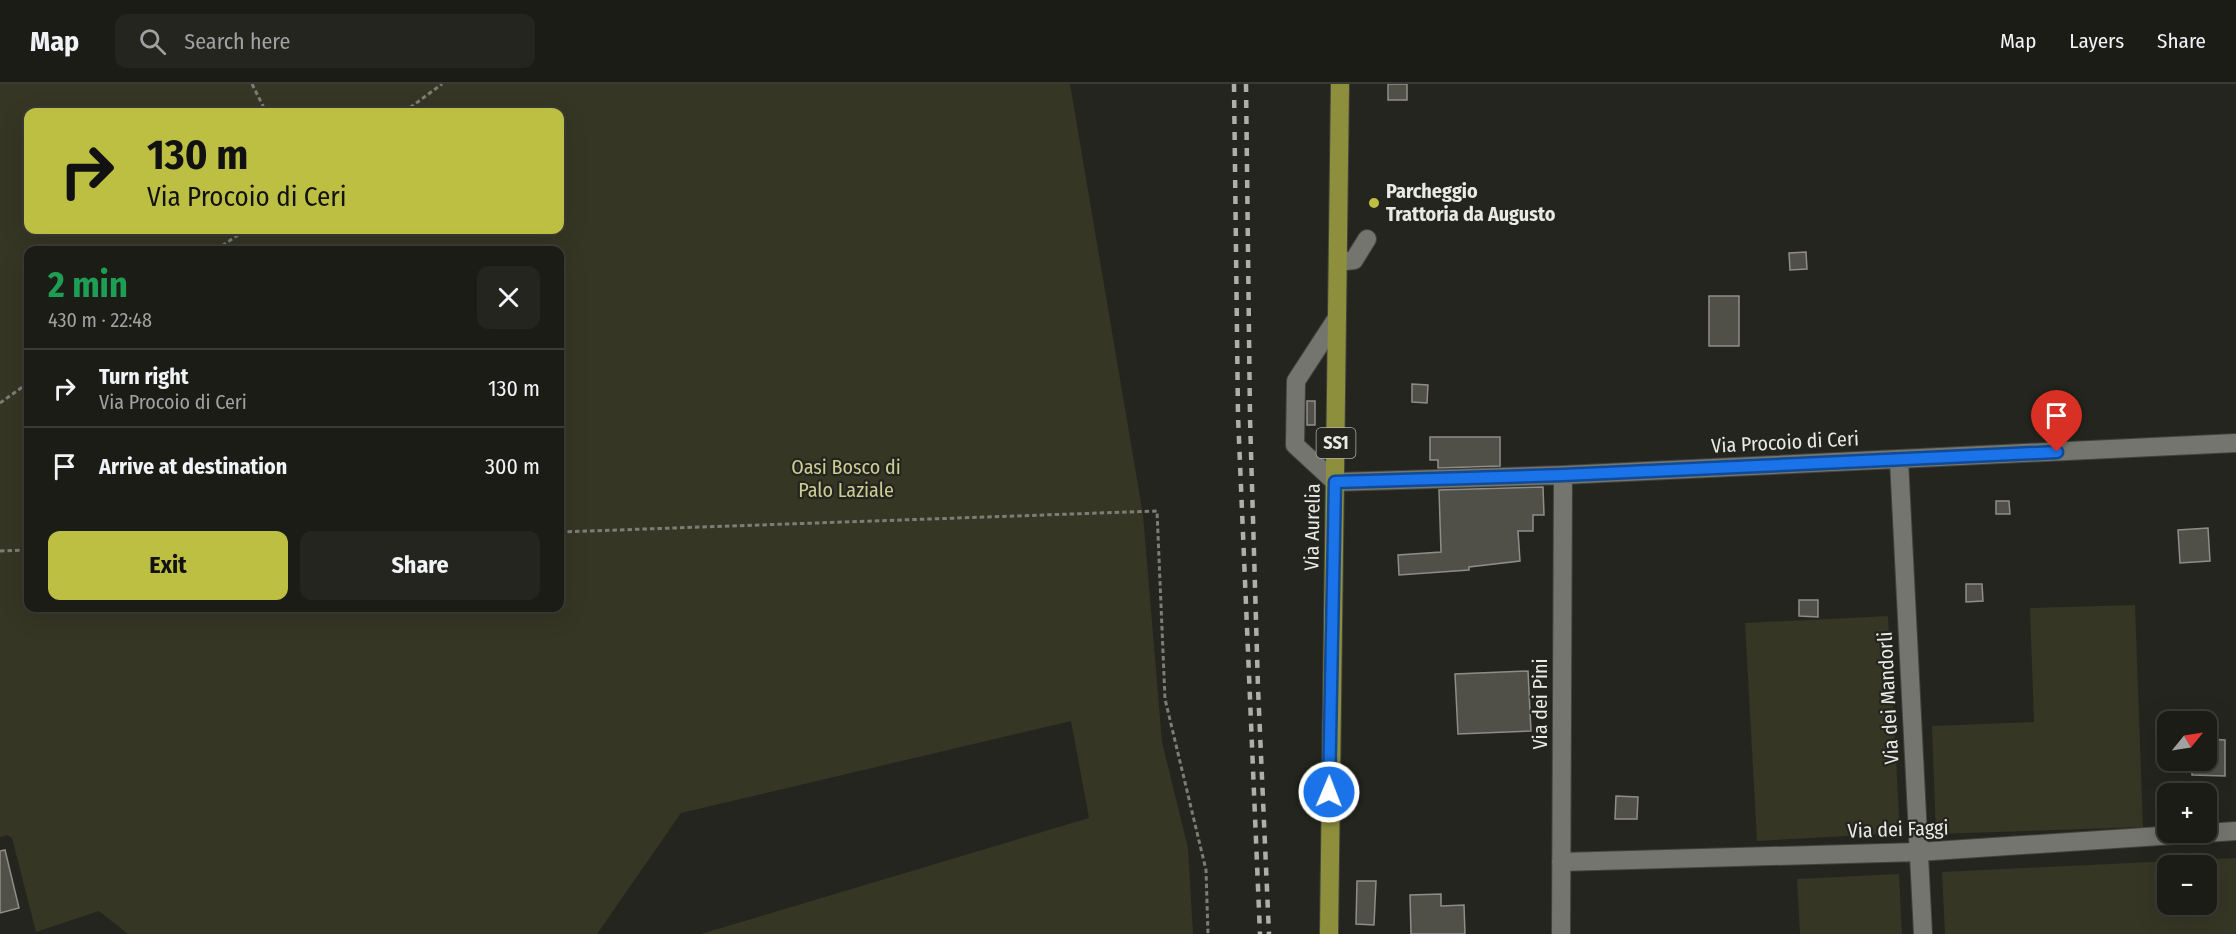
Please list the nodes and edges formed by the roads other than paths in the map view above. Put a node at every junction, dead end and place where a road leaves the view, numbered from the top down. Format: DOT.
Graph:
graph roads {
  1 [pos="1340,84"];
  2 [pos="1367,239"];
  3 [pos="1338,262"];
  4 [pos="1337,318"];
  5 [pos="2236,443"];
  6 [pos="1899,460"];
  7 [pos="1563,475"];
  8 [pos="1335,482"];
  9 [pos="2236,831"];
  10 [pos="1918,852"];
  11 [pos="1561,862"];
  12 [pos="1329,934"];
  13 [pos="1561,934"];
  14 [pos="1923,934"];
  1 -- 3 [label="main road, Via Aurelia / SS1"];
  2 -- 3 [label="street"];
  3 -- 4 [label="main road, Via Aurelia / SS1"];
  4 -- 8 [label="main road, Via Aurelia / SS1"];
  4 -- 8 [label="street"];
  5 -- 6 [label="street, Via Procoio di Ceri"];
  6 -- 7 [label="street, Via Procoio di Ceri"];
  6 -- 10 [label="street, Via dei Mandorli"];
  7 -- 8 [label="street, Via Procoio di Ceri"];
  7 -- 11 [label="street, Via dei Pini"];
  8 -- 12 [label="main road, Via Aurelia / SS1"];
  9 -- 10 [label="street, Via dei Faggi"];
  10 -- 11 [label="street, Via dei Faggi"];
  10 -- 14 [label="street, Via dei Mandorli"];
  11 -- 13 [label="street, Via dei Pini"];
}
